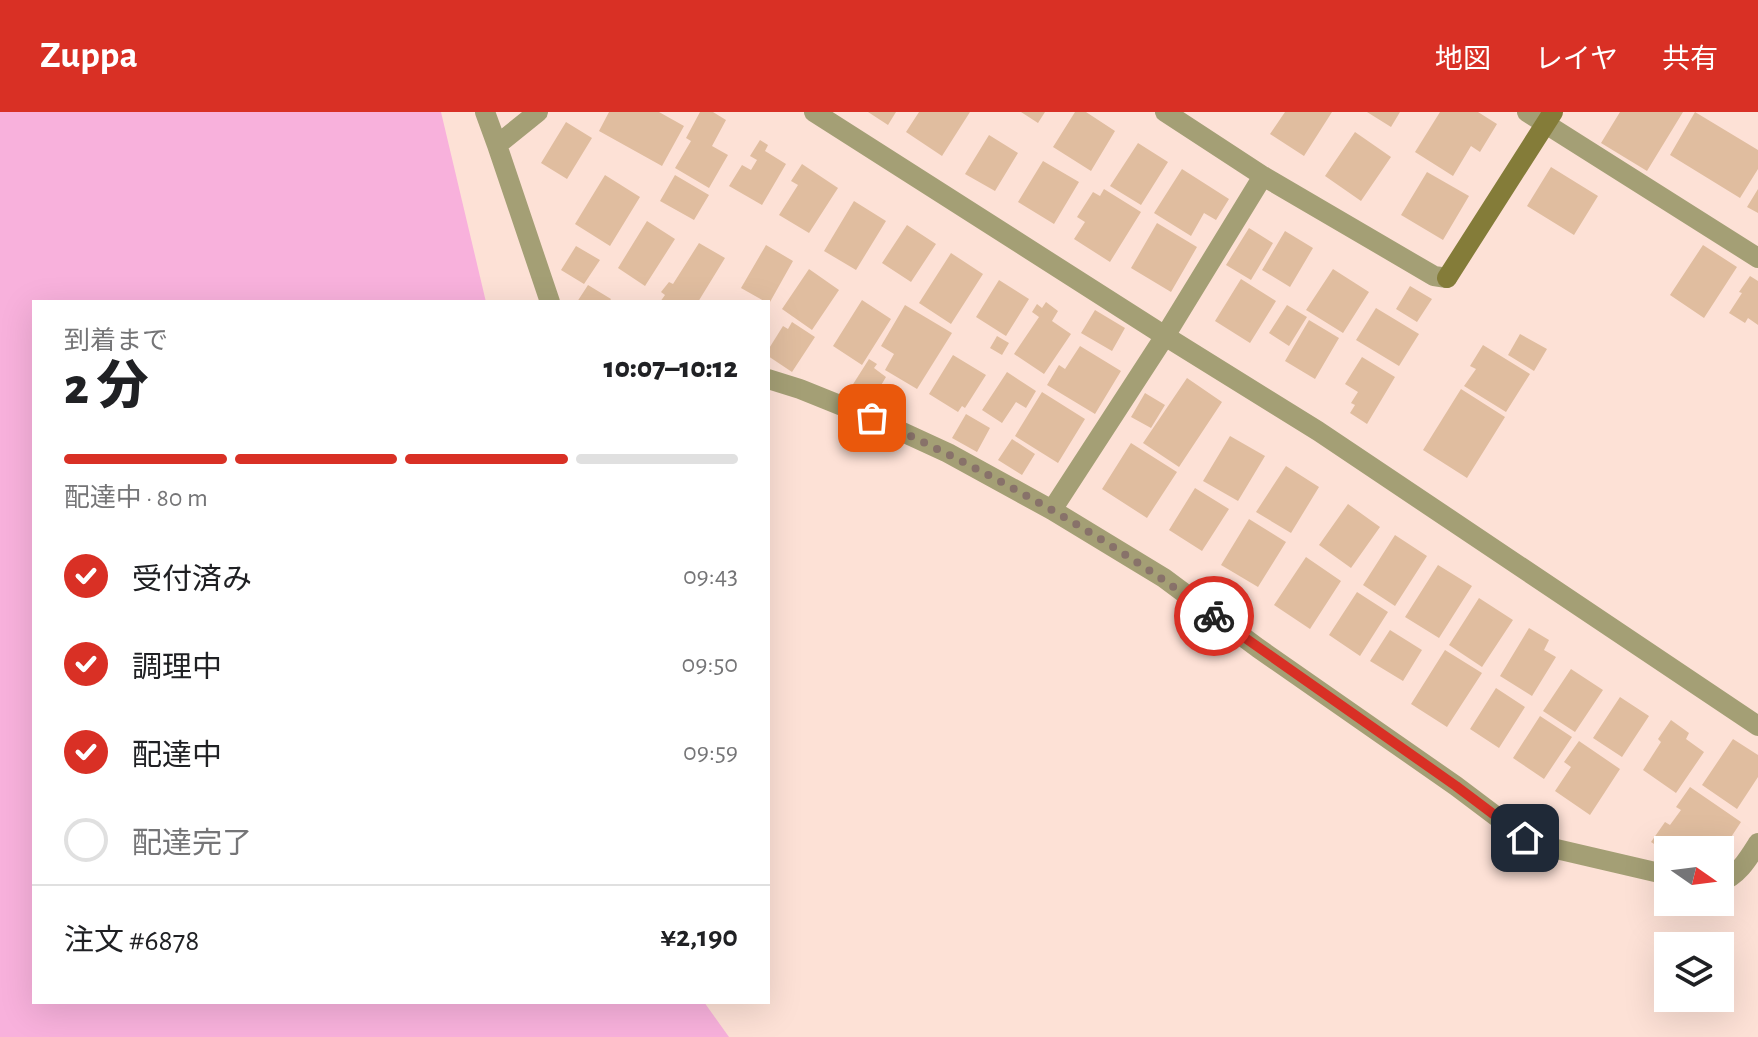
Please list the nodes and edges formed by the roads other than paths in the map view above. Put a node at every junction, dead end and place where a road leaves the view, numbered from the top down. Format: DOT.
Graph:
graph roads {
  1 [pos="485,112"];
  2 [pos="538,112"];
  3 [pos="814,112"];
  4 [pos="1165,112"];
  5 [pos="1527,112"];
  6 [pos="1549,118"];
  7 [pos="497,145"];
  8 [pos="1263,176"];
  9 [pos="1758,258"];
  10 [pos="549,300"];
  11 [pos="1165,336"];
  12 [pos="770,380"];
  13 [pos="1052,510"];
  14 [pos="1758,726"];
  15 [pos="1758,843"];
  16 [pos="1654,872"];
  17 [pos="1734,874"];
  1 -- 7 [label="street"];
  2 -- 7 [label="street"];
  3 -- 11 [label="street"];
  4 -- 8 [label="street"];
  5 -- 6 [label="street"];
  6 -- 8 [label="street"];
  6 -- 9 [label="street"];
  7 -- 10 [label="street"];
  8 -- 11 [label="street"];
  11 -- 13 [label="street"];
  11 -- 14 [label="street"];
  12 -- 13 [label="street"];
  13 -- 16 [label="street"];
  15 -- 17 [label="street"];
}
